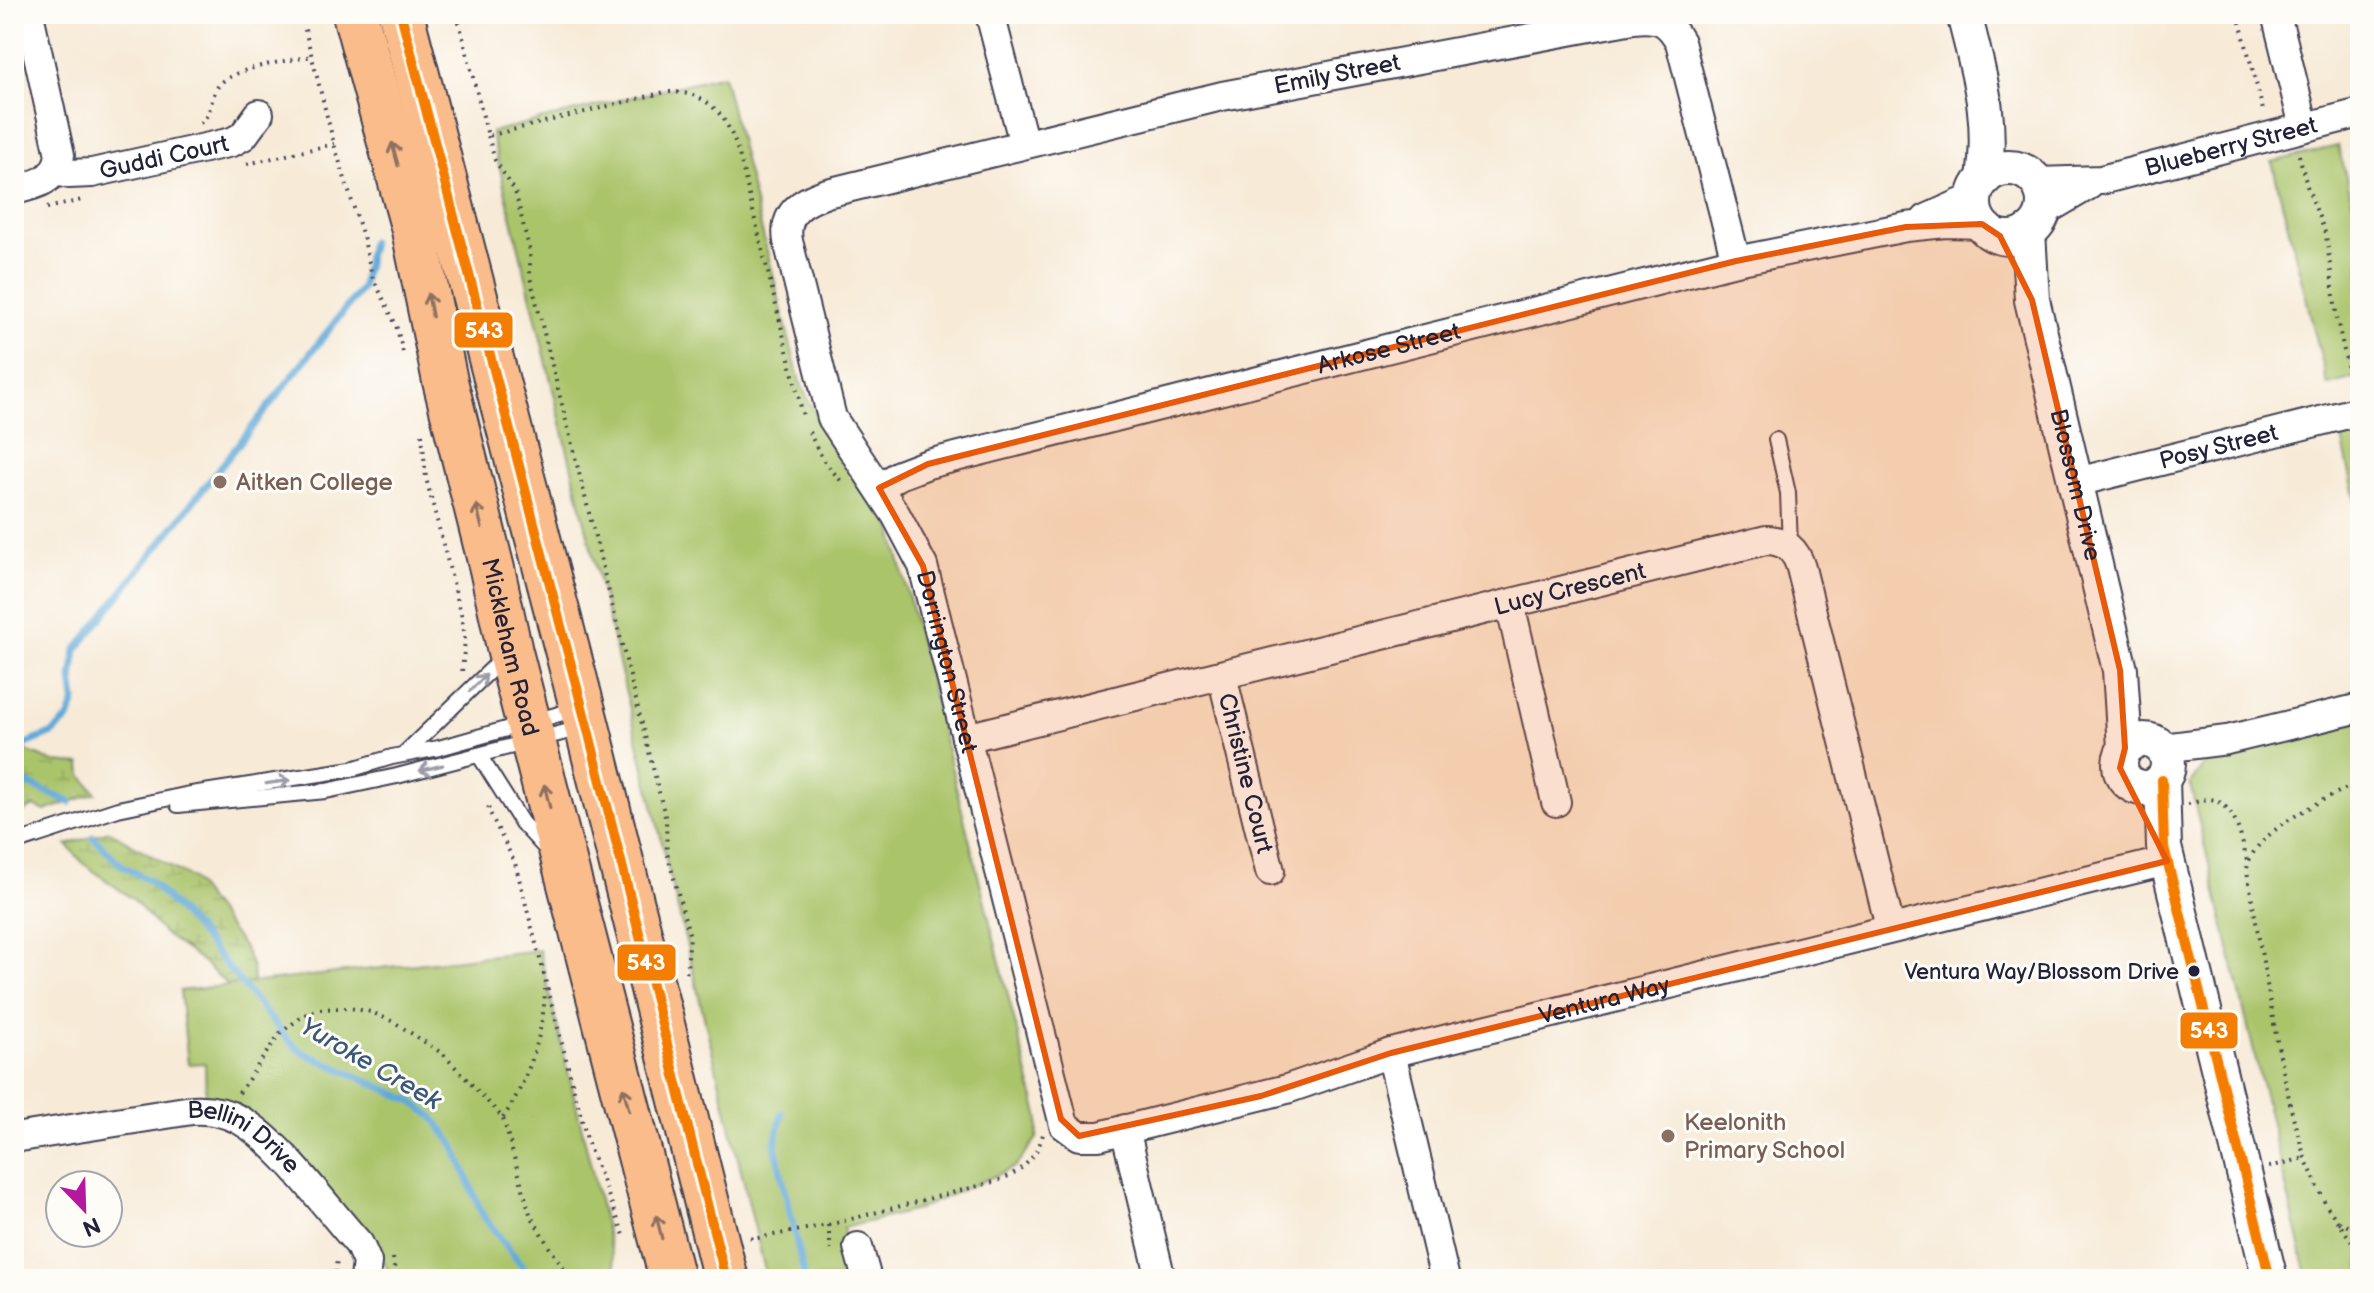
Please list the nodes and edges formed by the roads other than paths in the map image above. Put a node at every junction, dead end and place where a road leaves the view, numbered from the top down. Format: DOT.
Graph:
graph roads {
  1 [pos="29,14"];
  2 [pos="355,14"];
  3 [pos="401,14"];
  4 [pos="990,14"];
  5 [pos="1964,14"];
  6 [pos="2276,14"];
  7 [pos="2360,113"];
  8 [pos="259,114"];
  9 [pos="2304,127"];
  10 [pos="1024,144"];
  11 [pos="56,171"];
  12 [pos="14,190"];
  13 [pos="2009,204"];
  14 [pos="787,233"];
  15 [pos="1736,261"];
  16 [pos="2359,411"];
  17 [pos="1776,440"];
  18 [pos="2077,482"];
  19 [pos="879,488"];
  20 [pos="1790,548"];
  21 [pos="1510,604"];
  22 [pos="510,652"];
  23 [pos="1222,676"];
  24 [pos="2360,708"];
  25 [pos="584,717"];
  26 [pos="531,730"];
  27 [pos="966,738"];
  28 [pos="405,753"];
  29 [pos="479,755"];
  30 [pos="2152,769"];
  31 [pos="1556,802"];
  32 [pos="118,809"];
  33 [pos="14,843"];
  34 [pos="2165,854"];
  35 [pos="1270,871"];
  36 [pos="566,872"];
  37 [pos="1890,927"];
  38 [pos="1391,1053"];
  39 [pos="1051,1119"];
  40 [pos="1125,1129"];
  41 [pos="14,1138"];
  42 [pos="858,1247"];
  43 [pos="366,1275"];
  44 [pos="672,1279"];
  45 [pos="726,1279"];
  46 [pos="867,1279"];
  47 [pos="1161,1279"];
  48 [pos="1445,1279"];
  49 [pos="2270,1279"];
  1 -- 11 [label="street"];
  22 -- 2 [label="main road, Mickleham Road, one-way"];
  3 -- 25 [label="main road"];
  4 -- 10 [label="street"];
  5 -- 13 [label="street, Blossom Drive"];
  6 -- 9 [label="street"];
  7 -- 9 [label="street, Blueberry Street"];
  8 -- 11 [label="street, Guddi Court"];
  9 -- 13 [label="street, Blueberry Street"];
  10 -- 14 [label="street, Emily Street"];
  10 -- 15 [label="street, Emily Street"];
  11 -- 12 [label="street"];
  13 -- 15 [label="street, Arkose Street"];
  13 -- 18 [label="street, Blossom Drive"];
  14 -- 19 [label="street, Dorrington Street"];
  15 -- 19 [label="street, Arkose Street"];
  16 -- 18 [label="street, Posy Street"];
  17 -- 20 [label="lane"];
  18 -- 30 [label="street, Blossom Drive"];
  19 -- 27 [label="street, Dorrington Street"];
  20 -- 21 [label="street, Lucy Crescent"];
  20 -- 37 [label="street"];
  21 -- 23 [label="street, Lucy Crescent"];
  21 -- 31 [label="street"];
  22 -- 26 [label="main road, Mickleham Road"];
  28 -- 22 [label="lane, one-way"];
  23 -- 27 [label="street, Lucy Crescent"];
  23 -- 35 [label="street, Christine Court"];
  24 -- 30 [label="street"];
  25 -- 26 [label="lane"];
  25 -- 45 [label="main road"];
  26 -- 28 [label="lane"];
  26 -- 29 [label="lane"];
  36 -- 26 [label="main road, Mickleham Road, one-way"];
  27 -- 39 [label="street, Dorrington Street"];
  32 -- 28 [label="lane, one-way"];
  29 -- 32 [label="lane, one-way"];
  29 -- 36 [label="lane"];
  30 -- 34 [label="street, Blossom Drive"];
  32 -- 33 [label="lane"];
  34 -- 37 [label="street, Ventura Way"];
  34 -- 49 [label="street, Blossom Drive"];
  44 -- 36 [label="main road, Mickleham Road, one-way"];
  37 -- 38 [label="street, Ventura Way"];
  38 -- 40 [label="street, Ventura Way"];
  38 -- 48 [label="street"];
  39 -- 40 [label="street, Ventura Way"];
  40 -- 47 [label="street"];
  41 -- 43 [label="street, Bellini Drive"];
  42 -- 46 [label="street"];
}
